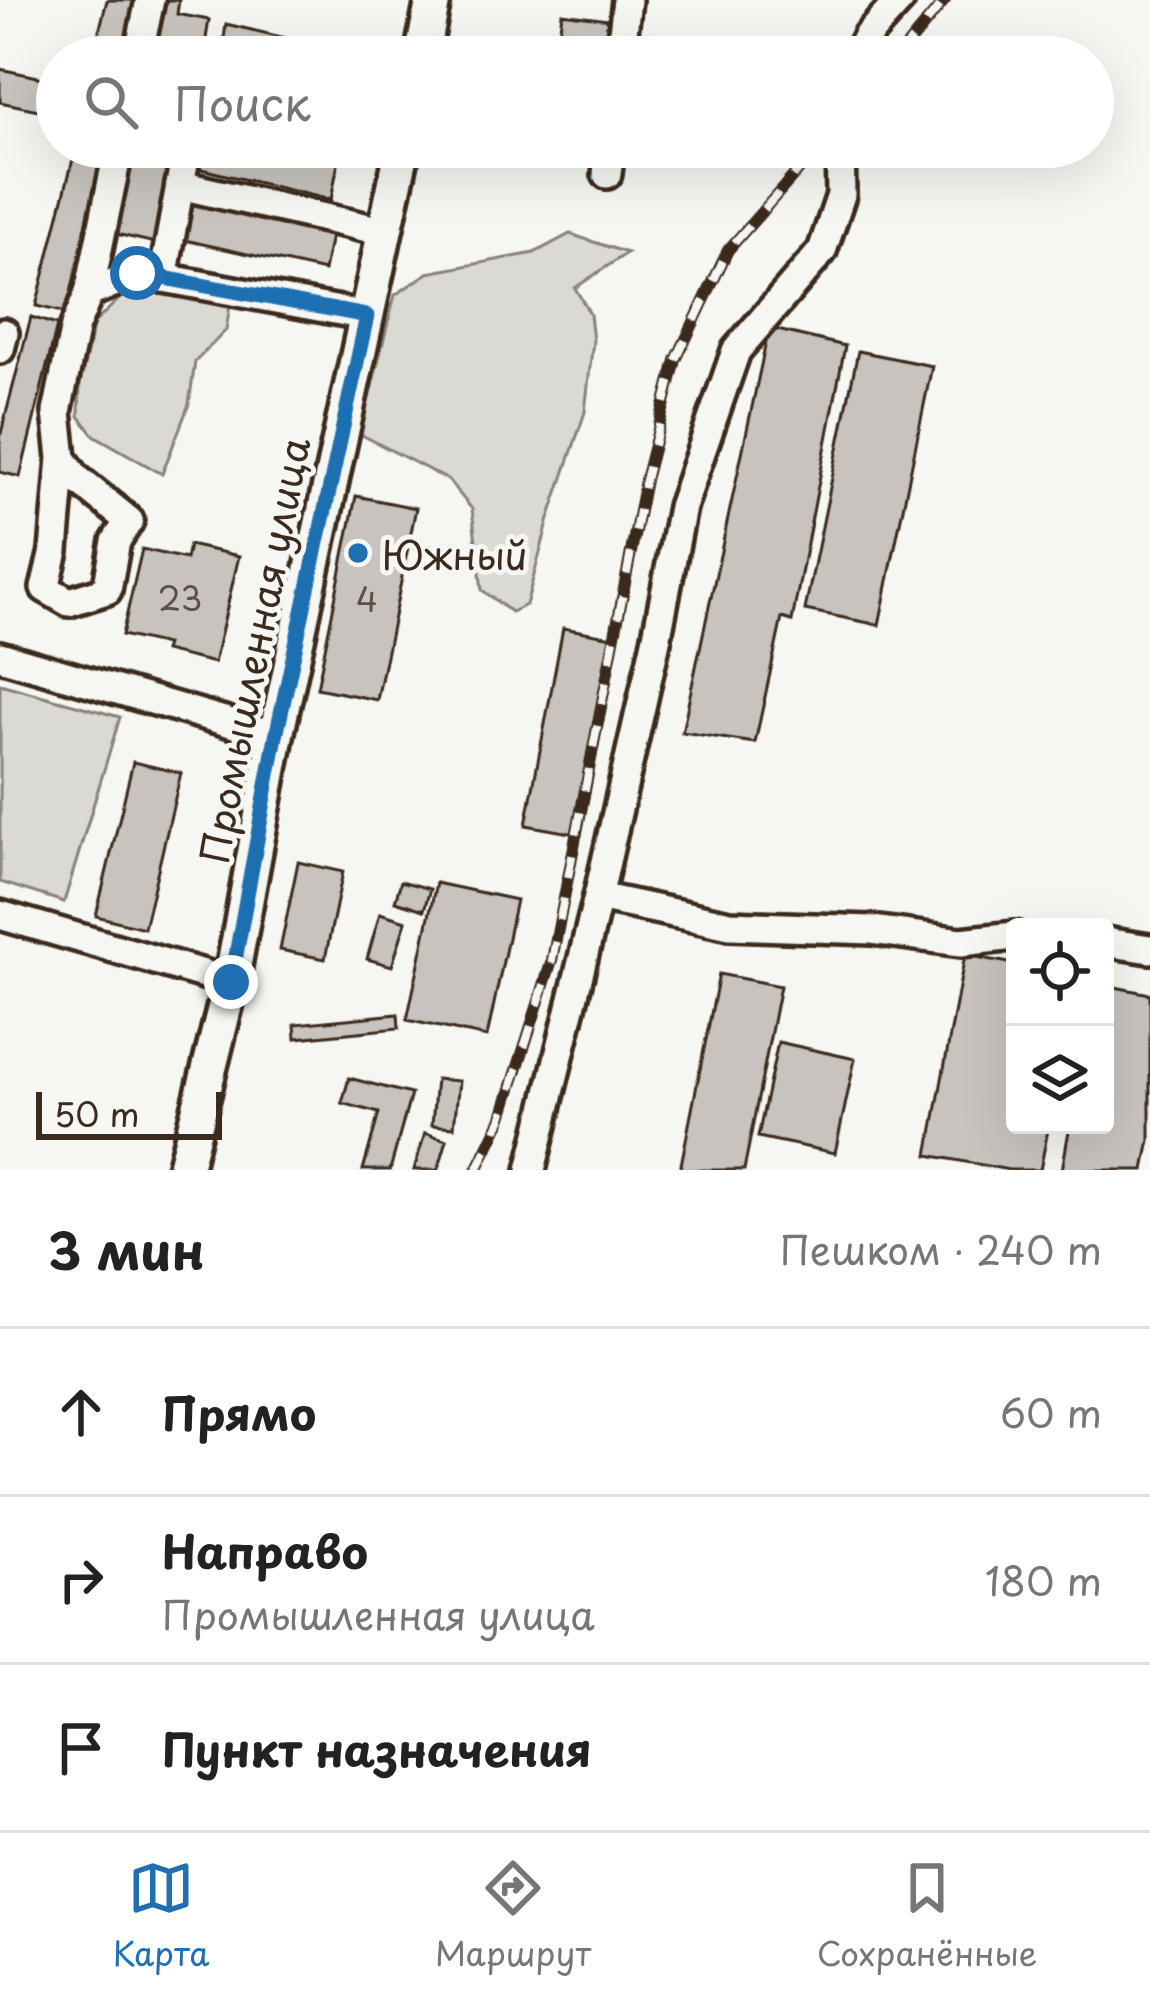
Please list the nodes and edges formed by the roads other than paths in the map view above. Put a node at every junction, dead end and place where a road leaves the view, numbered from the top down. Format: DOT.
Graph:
graph roads {
  1 [pos="150,0"];
  2 [pos="434,0"];
  3 [pos="627,0"];
  4 [pos="886,0"];
  5 [pos="900,0"];
  6 [pos="144,36"];
  7 [pos="426,36"];
  8 [pos="623,36"];
  9 [pos="867,36"];
  10 [pos="870,36"];
  11 [pos="115,168"];
  12 [pos="183,168"];
  13 [pos="399,168"];
  14 [pos="840,168"];
  15 [pos="180,185"];
  16 [pos="386,232"];
  17 [pos="163,278"];
  18 [pos="89,292"];
  19 [pos="367,316"];
  20 [pos="62,458"];
  21 [pos="0,656"];
  22 [pos="276,736"];
  23 [pos="598,897"];
  24 [pos="0,914"];
  25 [pos="1006,937"];
  26 [pos="1114,944"];
  27 [pos="1150,950"];
  28 [pos="231,982"];
  29 [pos="184,1170"];
  30 [pos="531,1170"];
  1 -- 6 [label="street"];
  2 -- 7 [label="main road"];
  3 -- 8 [label="street"];
  4 -- 9 [label="street"];
  5 -- 10 [label="street"];
  11 -- 18 [label="street"];
  12 -- 15 [label="street"];
  13 -- 16 [label="main road, Промышленная улица"];
  14 -- 23 [label="street"];
  15 -- 16 [label="street"];
  15 -- 17 [label="street"];
  16 -- 19 [label="main road, Промышленная улица"];
  17 -- 18 [label="street"];
  17 -- 19 [label="street"];
  18 -- 20 [label="street"];
  19 -- 22 [label="main road, Промышленная улица"];
  20 -- 20 [label="street"];
  21 -- 22 [label="street"];
  22 -- 28 [label="main road, Промышленная улица"];
  23 -- 25 [label="street"];
  23 -- 30 [label="street"];
  24 -- 28 [label="street"];
  26 -- 27 [label="street"];
  28 -- 29 [label="main road, Промышленная улица"];
}
